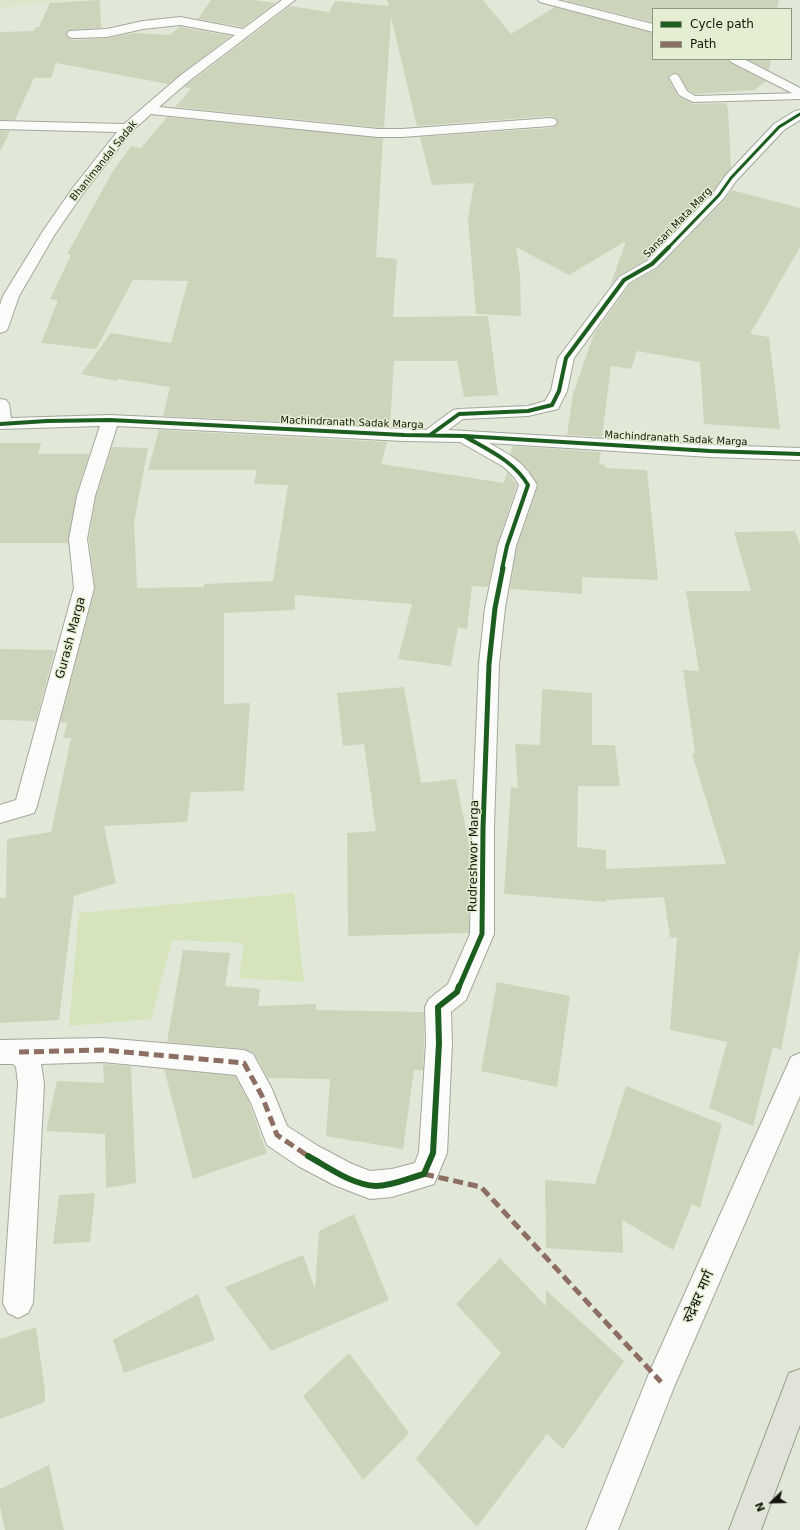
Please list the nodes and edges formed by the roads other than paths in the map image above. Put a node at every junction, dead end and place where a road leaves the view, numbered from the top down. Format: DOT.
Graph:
graph roads {
  1 [pos="289,0"];
  2 [pos="544,0"];
  3 [pos="652,28"];
  4 [pos="246,33"];
  5 [pos="73,34"];
  6 [pos="737,60"];
  7 [pos="674,77"];
  8 [pos="800,95"];
  9 [pos="147,110"];
  10 [pos="800,114"];
  11 [pos="550,122"];
  12 [pos="0,126"];
  13 [pos="127,128"];
  14 [pos="0,328"];
  15 [pos="0,404"];
  16 [pos="110,420"];
  17 [pos="2,424"];
  18 [pos="430,435"];
  19 [pos="464,436"];
  20 [pos="800,454"];
  21 [pos="0,814"];
  22 [pos="16,1055"];
  23 [pos="800,1066"];
  24 [pos="18,1303"];
  25 [pos="800,1384"];
  26 [pos="602,1530"];
  27 [pos="745,1530"];
  1 -- 4 [label="street, Bhanimandal Sadak"];
  2 -- 3 [label="street"];
  4 -- 5 [label="street"];
  4 -- 9 [label="street, Bhanimandal Sadak"];
  6 -- 8 [label="street"];
  7 -- 8 [label="lane"];
  9 -- 11 [label="street"];
  9 -- 13 [label="street, Bhanimandal Sadak"];
  10 -- 18 [label="street, Sansari Mata Marg"];
  12 -- 13 [label="street"];
  13 -- 14 [label="street, Bhanimandal Sadak"];
  15 -- 17 [label="street"];
  16 -- 17 [label="street, Machindranath Sadak Marga"];
  16 -- 18 [label="street, Machindranath Sadak Marga"];
  16 -- 21 [label="street, Gurash Marga"];
  18 -- 19 [label="street, Machindranath Sadak Marga"];
  19 -- 20 [label="street, Machindranath Sadak Marga"];
  19 -- 22 [label="street, Rudreshwor Marga"];
  22 -- 24 [label="street"];
  23 -- 26 [label="street, रुद्रेश्वर मार्ग"];
  25 -- 27 [label="main road"];
}
